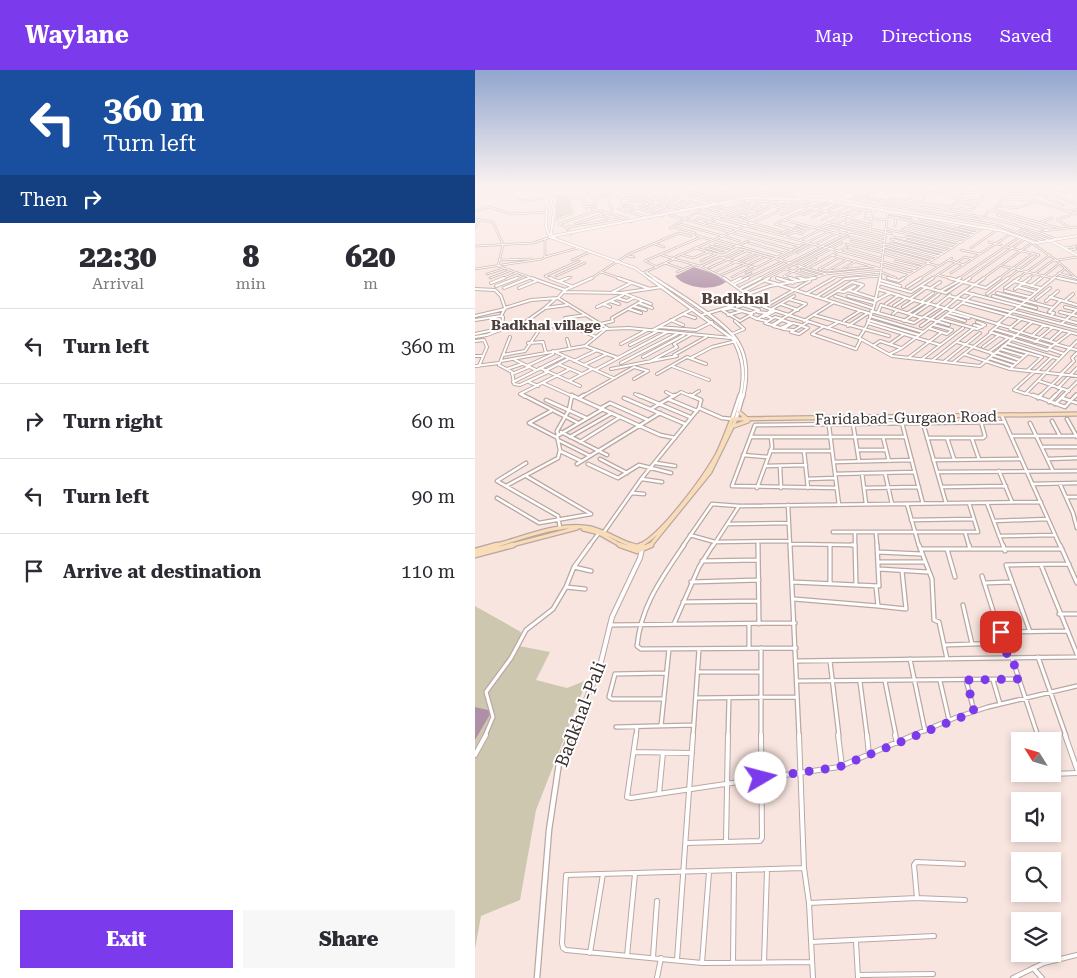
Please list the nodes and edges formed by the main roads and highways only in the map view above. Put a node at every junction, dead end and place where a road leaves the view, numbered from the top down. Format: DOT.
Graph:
graph roads {
  1 [pos="739,412"];
  2 [pos="1077,414"];
  3 [pos="734,420"];
  4 [pos="750,420"];
  5 [pos="733,426"];
  6 [pos="602,532"];
  7 [pos="642,548"];
  8 [pos="475,553"];
  1 -- 4 [label="main road"];
  2 -- 4 [label="main road, Faridabad-Gurgaon Road"];
  3 -- 4 [label="main road, Faridabad-Gurgaon Road"];
  3 -- 5 [label="main road"];
  3 -- 7 [label="main road"];
  4 -- 5 [label="main road"];
  5 -- 7 [label="main road"];
  6 -- 7 [label="main road"];
  6 -- 8 [label="main road"];
  6 -- 8 [label="main road"];
}
